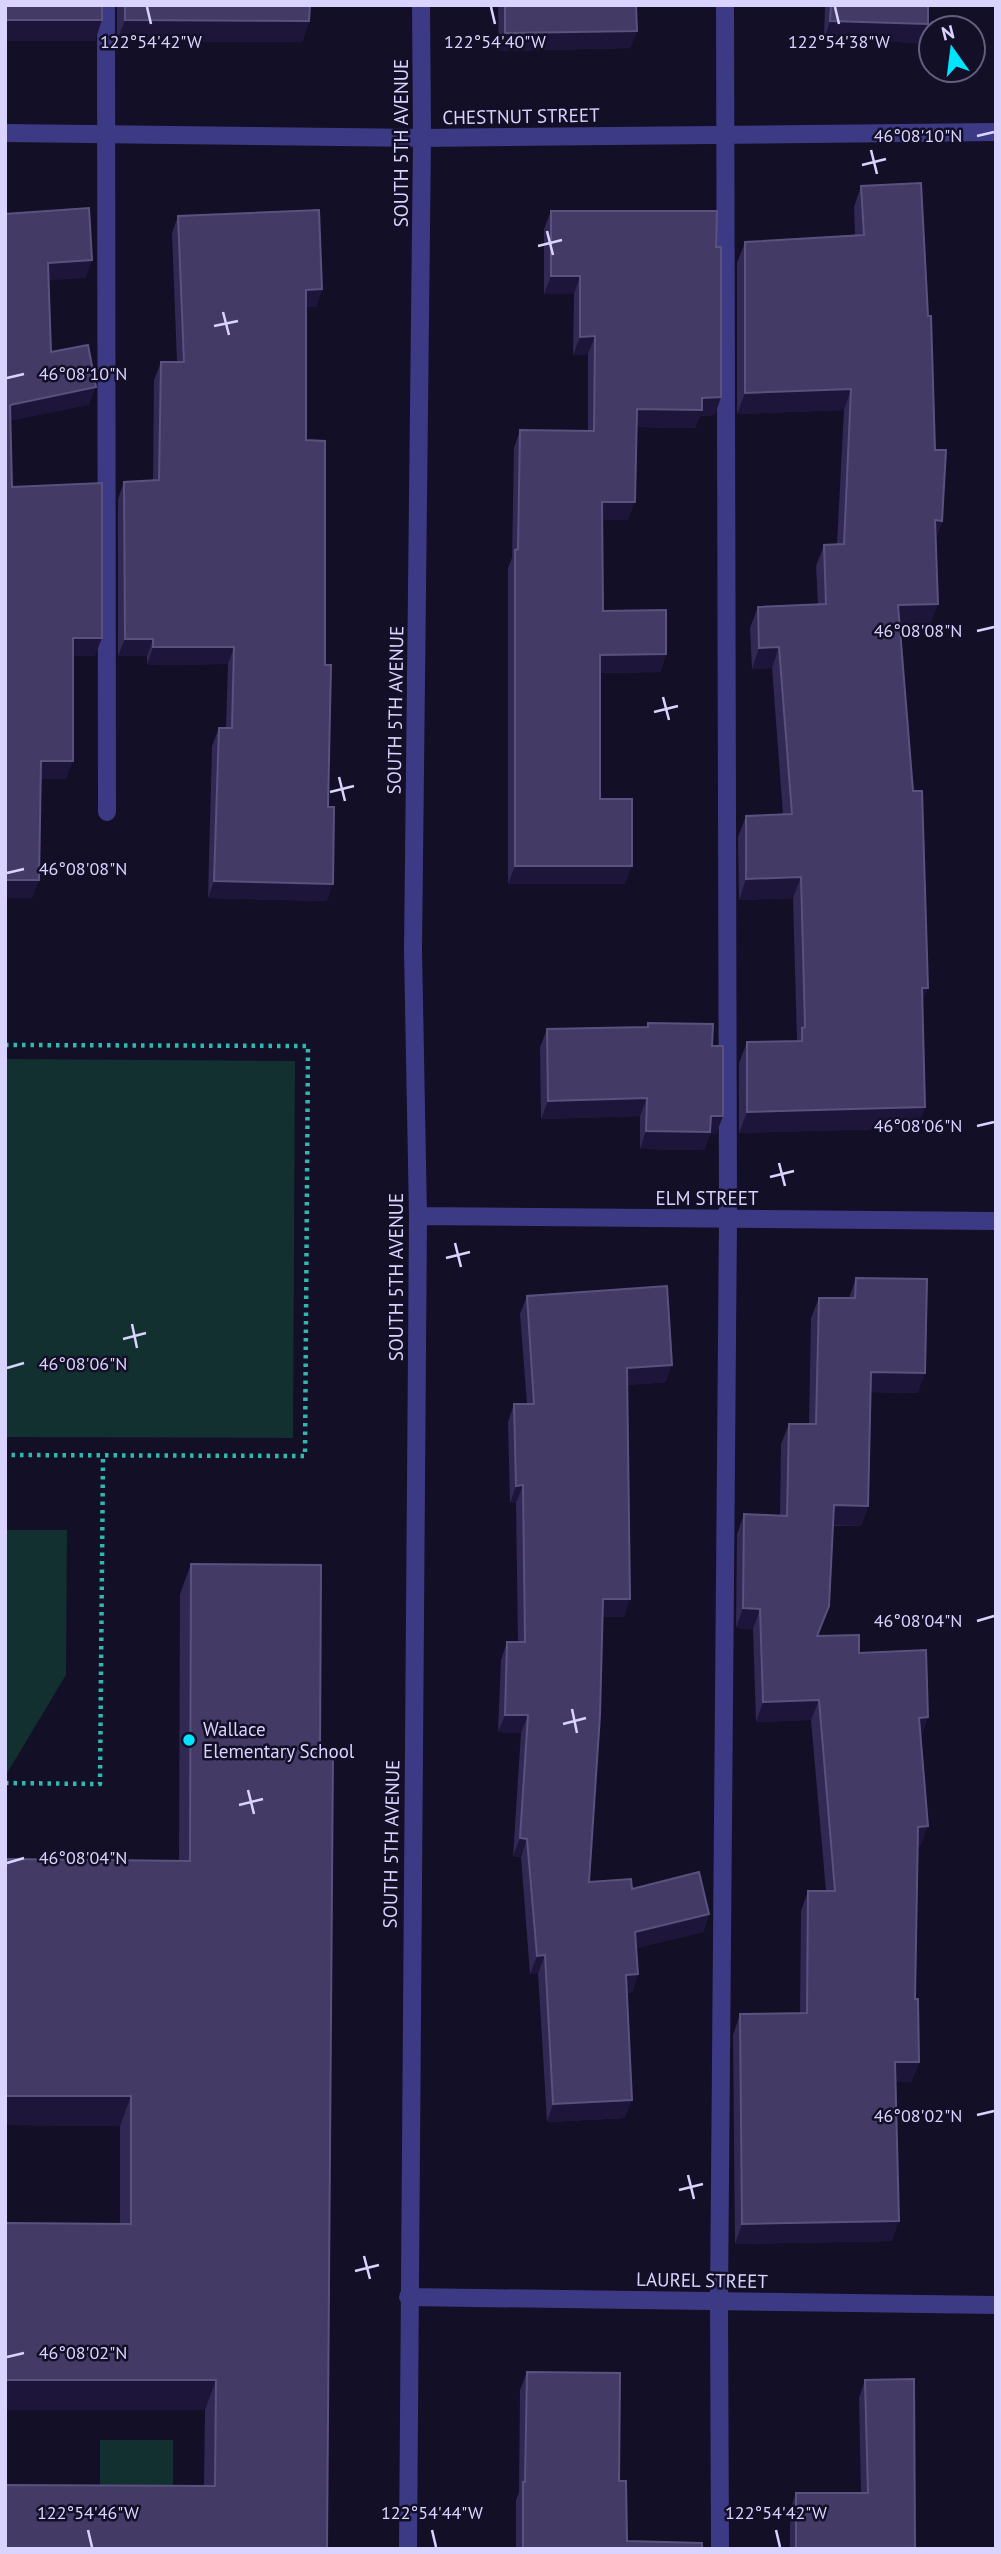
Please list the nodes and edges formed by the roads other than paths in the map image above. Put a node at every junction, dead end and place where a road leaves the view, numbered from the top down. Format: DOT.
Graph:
graph roads {
  1 [pos="106,5"];
  2 [pos="421,5"];
  3 [pos="725,5"];
  4 [pos="996,132"];
  5 [pos="5,133"];
  6 [pos="107,134"];
  7 [pos="724,134"];
  8 [pos="422,138"];
  9 [pos="107,812"];
  10 [pos="418,1216"];
  11 [pos="728,1219"];
  12 [pos="996,1220"];
  13 [pos="408,2297"];
  14 [pos="719,2301"];
  15 [pos="996,2305"];
  16 [pos="408,2549"];
  17 [pos="720,2549"];
  1 -- 6 [label="street"];
  2 -- 8 [label="street, SOUTH 5TH AVENUE"];
  3 -- 7 [label="street"];
  4 -- 7 [label="street, CHESTNUT STREET"];
  5 -- 6 [label="street, CHESTNUT STREET"];
  6 -- 8 [label="street, CHESTNUT STREET"];
  6 -- 9 [label="street"];
  7 -- 8 [label="street, CHESTNUT STREET"];
  7 -- 11 [label="street"];
  8 -- 10 [label="street, SOUTH 5TH AVENUE"];
  10 -- 11 [label="street, ELM STREET"];
  10 -- 13 [label="street, SOUTH 5TH AVENUE"];
  11 -- 12 [label="street, ELM STREET"];
  11 -- 14 [label="street"];
  13 -- 14 [label="street, LAUREL STREET"];
  13 -- 16 [label="street, SOUTH 5TH AVENUE"];
  14 -- 15 [label="street, LAUREL STREET"];
  14 -- 17 [label="street"];
}
